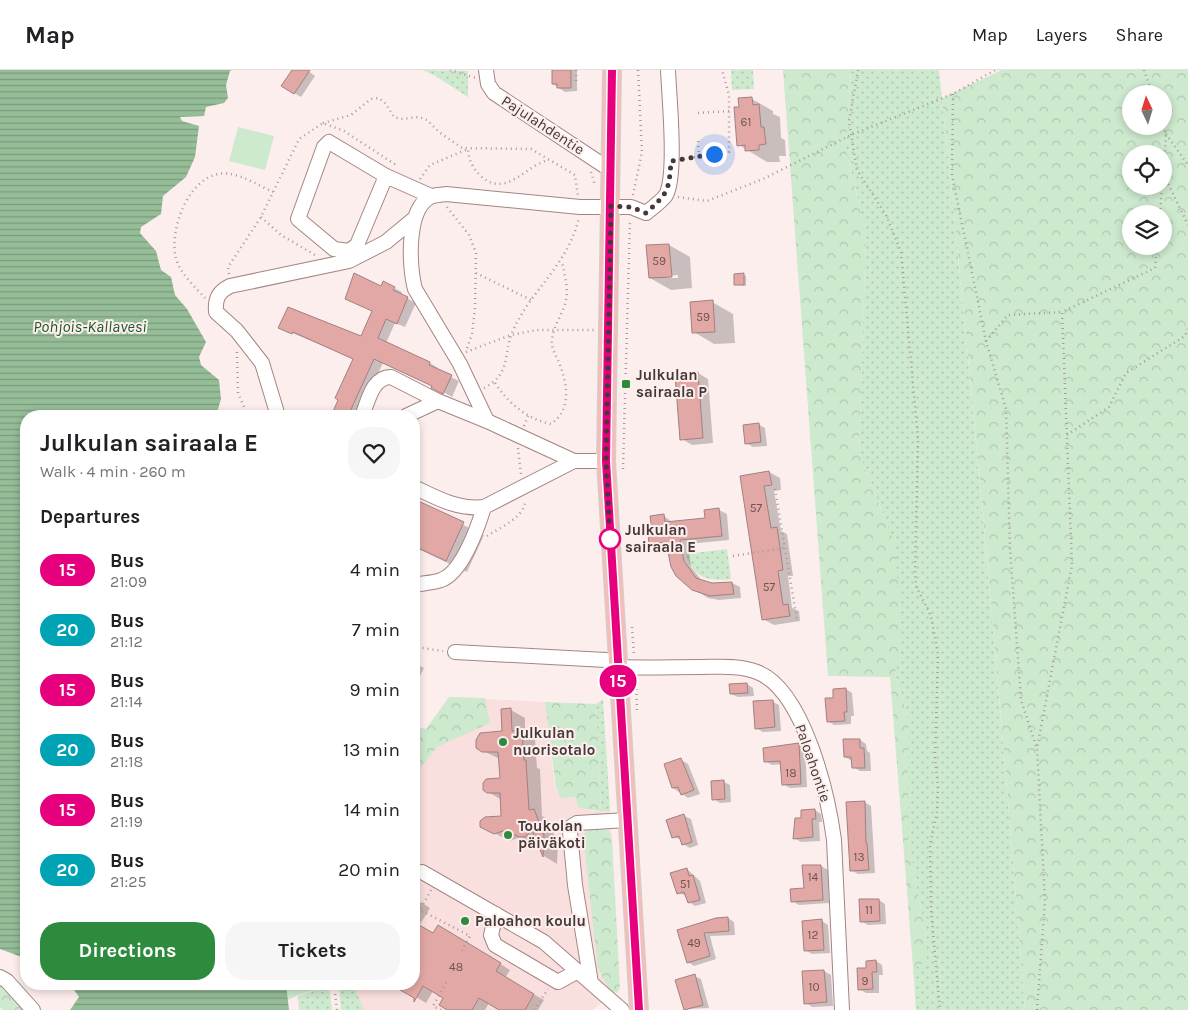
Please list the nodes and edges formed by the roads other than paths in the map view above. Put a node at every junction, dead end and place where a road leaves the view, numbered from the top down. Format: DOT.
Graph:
graph roads {
  1 [pos="486,70"];
  2 [pos="612,70"];
  3 [pos="668,70"];
  4 [pos="612,171"];
  5 [pos="386,176"];
  6 [pos="431,196"];
  7 [pos="611,206"];
  8 [pos="415,218"];
  9 [pos="438,401"];
  10 [pos="276,410"];
  11 [pos="366,410"];
  12 [pos="419,410"];
  13 [pos="486,421"];
  14 [pos="574,460"];
  15 [pos="606,461"];
  16 [pos="420,490"];
  17 [pos="484,507"];
  18 [pos="420,584"];
  19 [pos="455,652"];
  20 [pos="611,663"];
  21 [pos="627,820"];
  22 [pos="422,872"];
  23 [pos="496,914"];
  24 [pos="578,972"];
  25 [pos="0,978"];
  26 [pos="591,983"];
  27 [pos="613,1009"];
  28 [pos="33,1010"];
  29 [pos="639,1010"];
  30 [pos="842,1010"];
  1 -- 4 [label="street, Pajulahdentie"];
  2 -- 4 [label="main road"];
  3 -- 7 [label="street"];
  4 -- 7 [label="main road"];
  5 -- 5 [label="street"];
  5 -- 6 [label="street"];
  6 -- 7 [label="street"];
  6 -- 8 [label="street"];
  7 -- 15 [label="main road"];
  8 -- 10 [label="street"];
  8 -- 13 [label="street"];
  9 -- 11 [label="street"];
  9 -- 12 [label="street"];
  9 -- 13 [label="street"];
  13 -- 14 [label="street"];
  14 -- 15 [label="street"];
  14 -- 17 [label="street"];
  15 -- 20 [label="main road"];
  16 -- 17 [label="street"];
  17 -- 18 [label="street"];
  19 -- 20 [label="street, Paloahontie"];
  20 -- 21 [label="main road"];
  20 -- 30 [label="street, Paloahontie"];
  21 -- 26 [label="street"];
  21 -- 29 [label="main road"];
  22 -- 23 [label="street"];
  23 -- 24 [label="street"];
  23 -- 24 [label="street"];
  24 -- 26 [label="street"];
  25 -- 28 [label="street"];
  26 -- 27 [label="street"];
}
